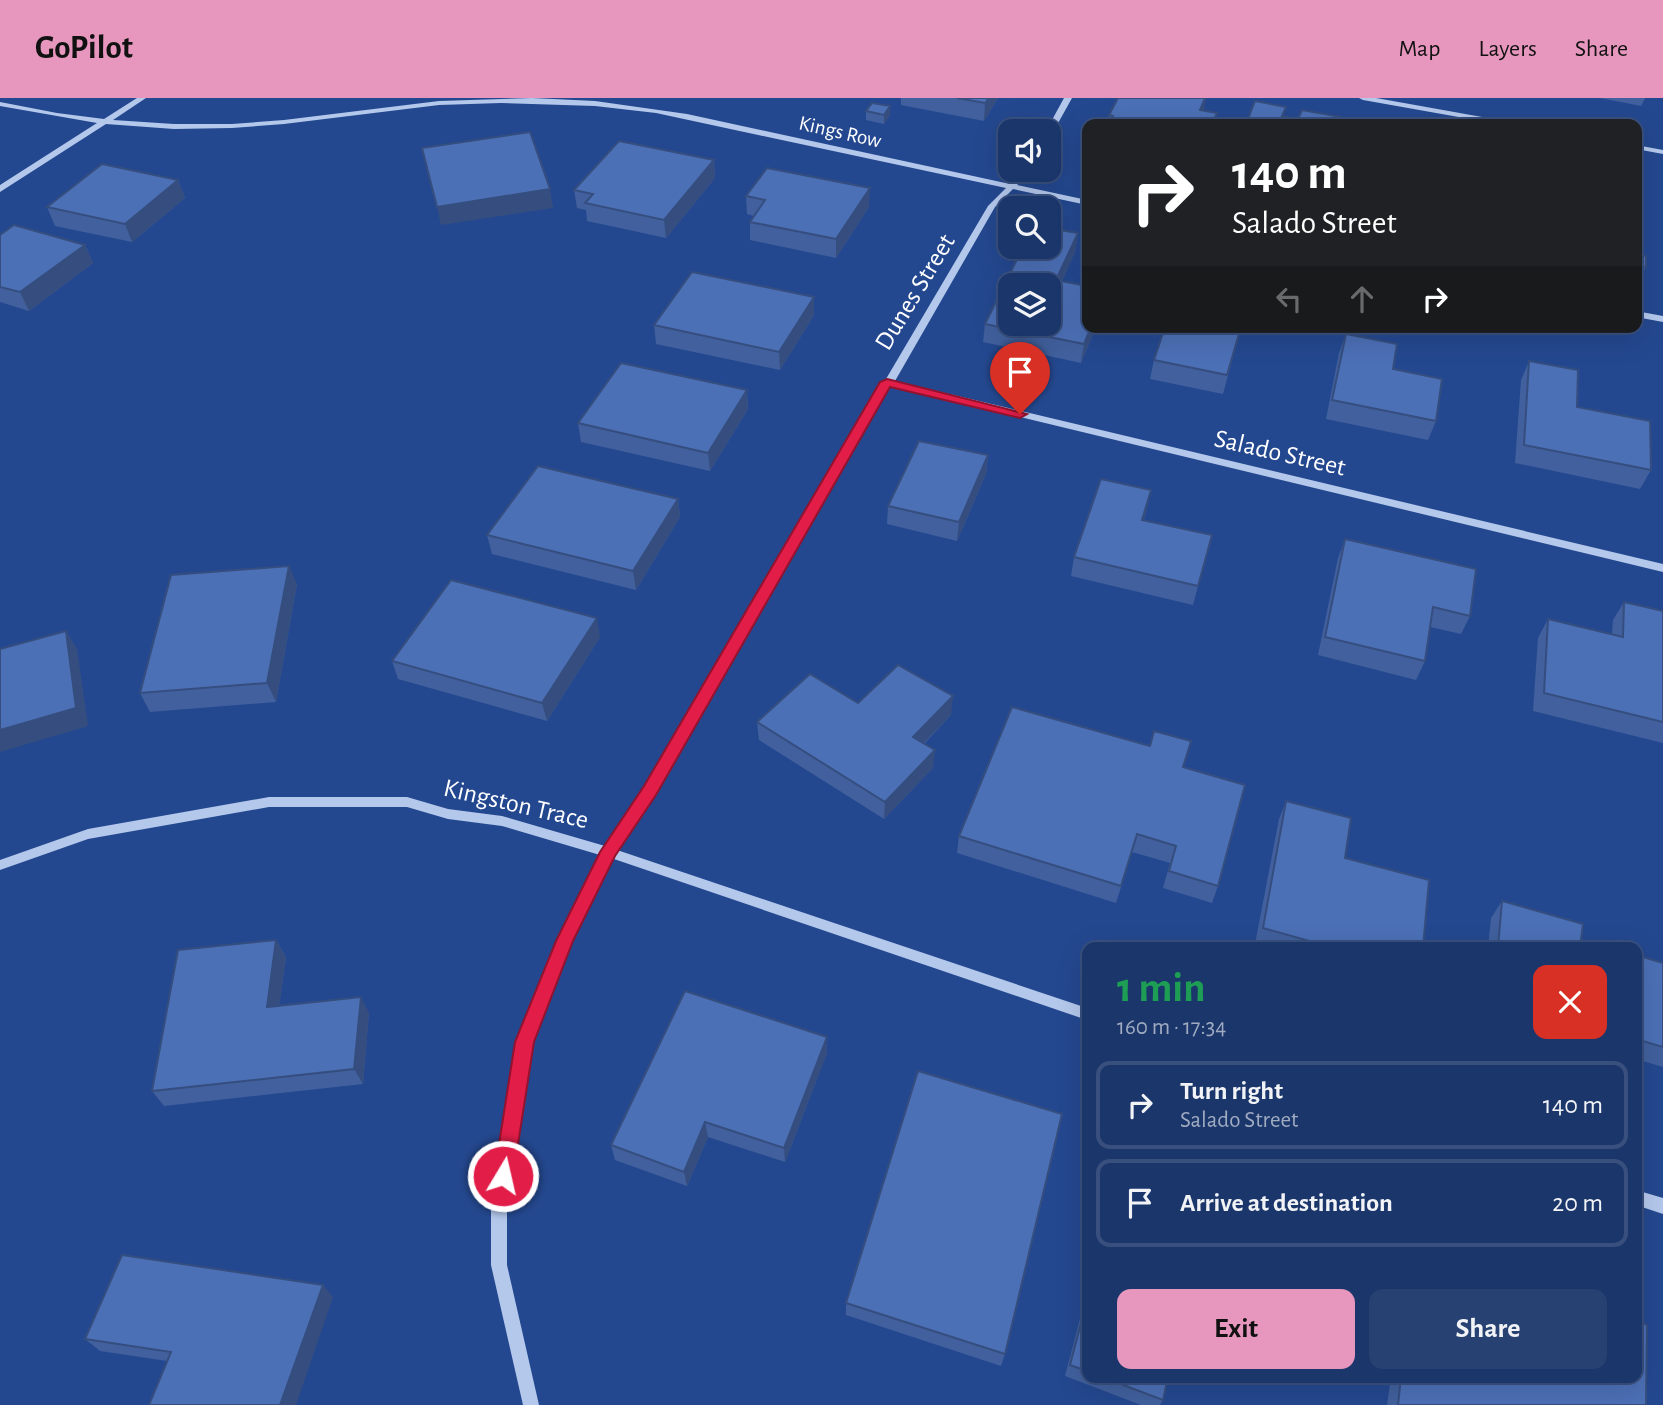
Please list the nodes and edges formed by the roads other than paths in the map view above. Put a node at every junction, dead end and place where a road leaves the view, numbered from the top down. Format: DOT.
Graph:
graph roads {
  1 [pos="142,98"];
  2 [pos="1068,98"];
  3 [pos="1363,98"];
  4 [pos="0,104"];
  5 [pos="1056,119"];
  6 [pos="1482,119"];
  7 [pos="102,122"];
  8 [pos="1642,148"];
  9 [pos="1663,152"];
  10 [pos="1016,182"];
  11 [pos="1011,187"];
  12 [pos="0,189"];
  13 [pos="1082,202"];
  14 [pos="1642,315"];
  15 [pos="1663,319"];
  16 [pos="887,382"];
  17 [pos="1663,568"];
  18 [pos="608,852"];
  19 [pos="0,865"];
  20 [pos="1082,1012"];
  21 [pos="1642,1199"];
  22 [pos="1663,1206"];
  23 [pos="531,1405"];
  1 -- 7 [label="street"];
  2 -- 5 [label="street"];
  3 -- 6 [label="street"];
  4 -- 7 [label="street, Kings Row"];
  7 -- 11 [label="street, Kings Row"];
  7 -- 12 [label="street"];
  8 -- 9 [label="street"];
  10 -- 11 [label="street, Dunes Street"];
  11 -- 13 [label="street, Kings Row"];
  11 -- 16 [label="street, Dunes Street"];
  14 -- 15 [label="street"];
  16 -- 17 [label="street, Salado Street"];
  16 -- 18 [label="street, Dunes Street"];
  18 -- 19 [label="street, Kingston Trace"];
  18 -- 20 [label="street, Kingston Trace"];
  18 -- 23 [label="street, Dunes Street"];
  21 -- 22 [label="street"];
}
